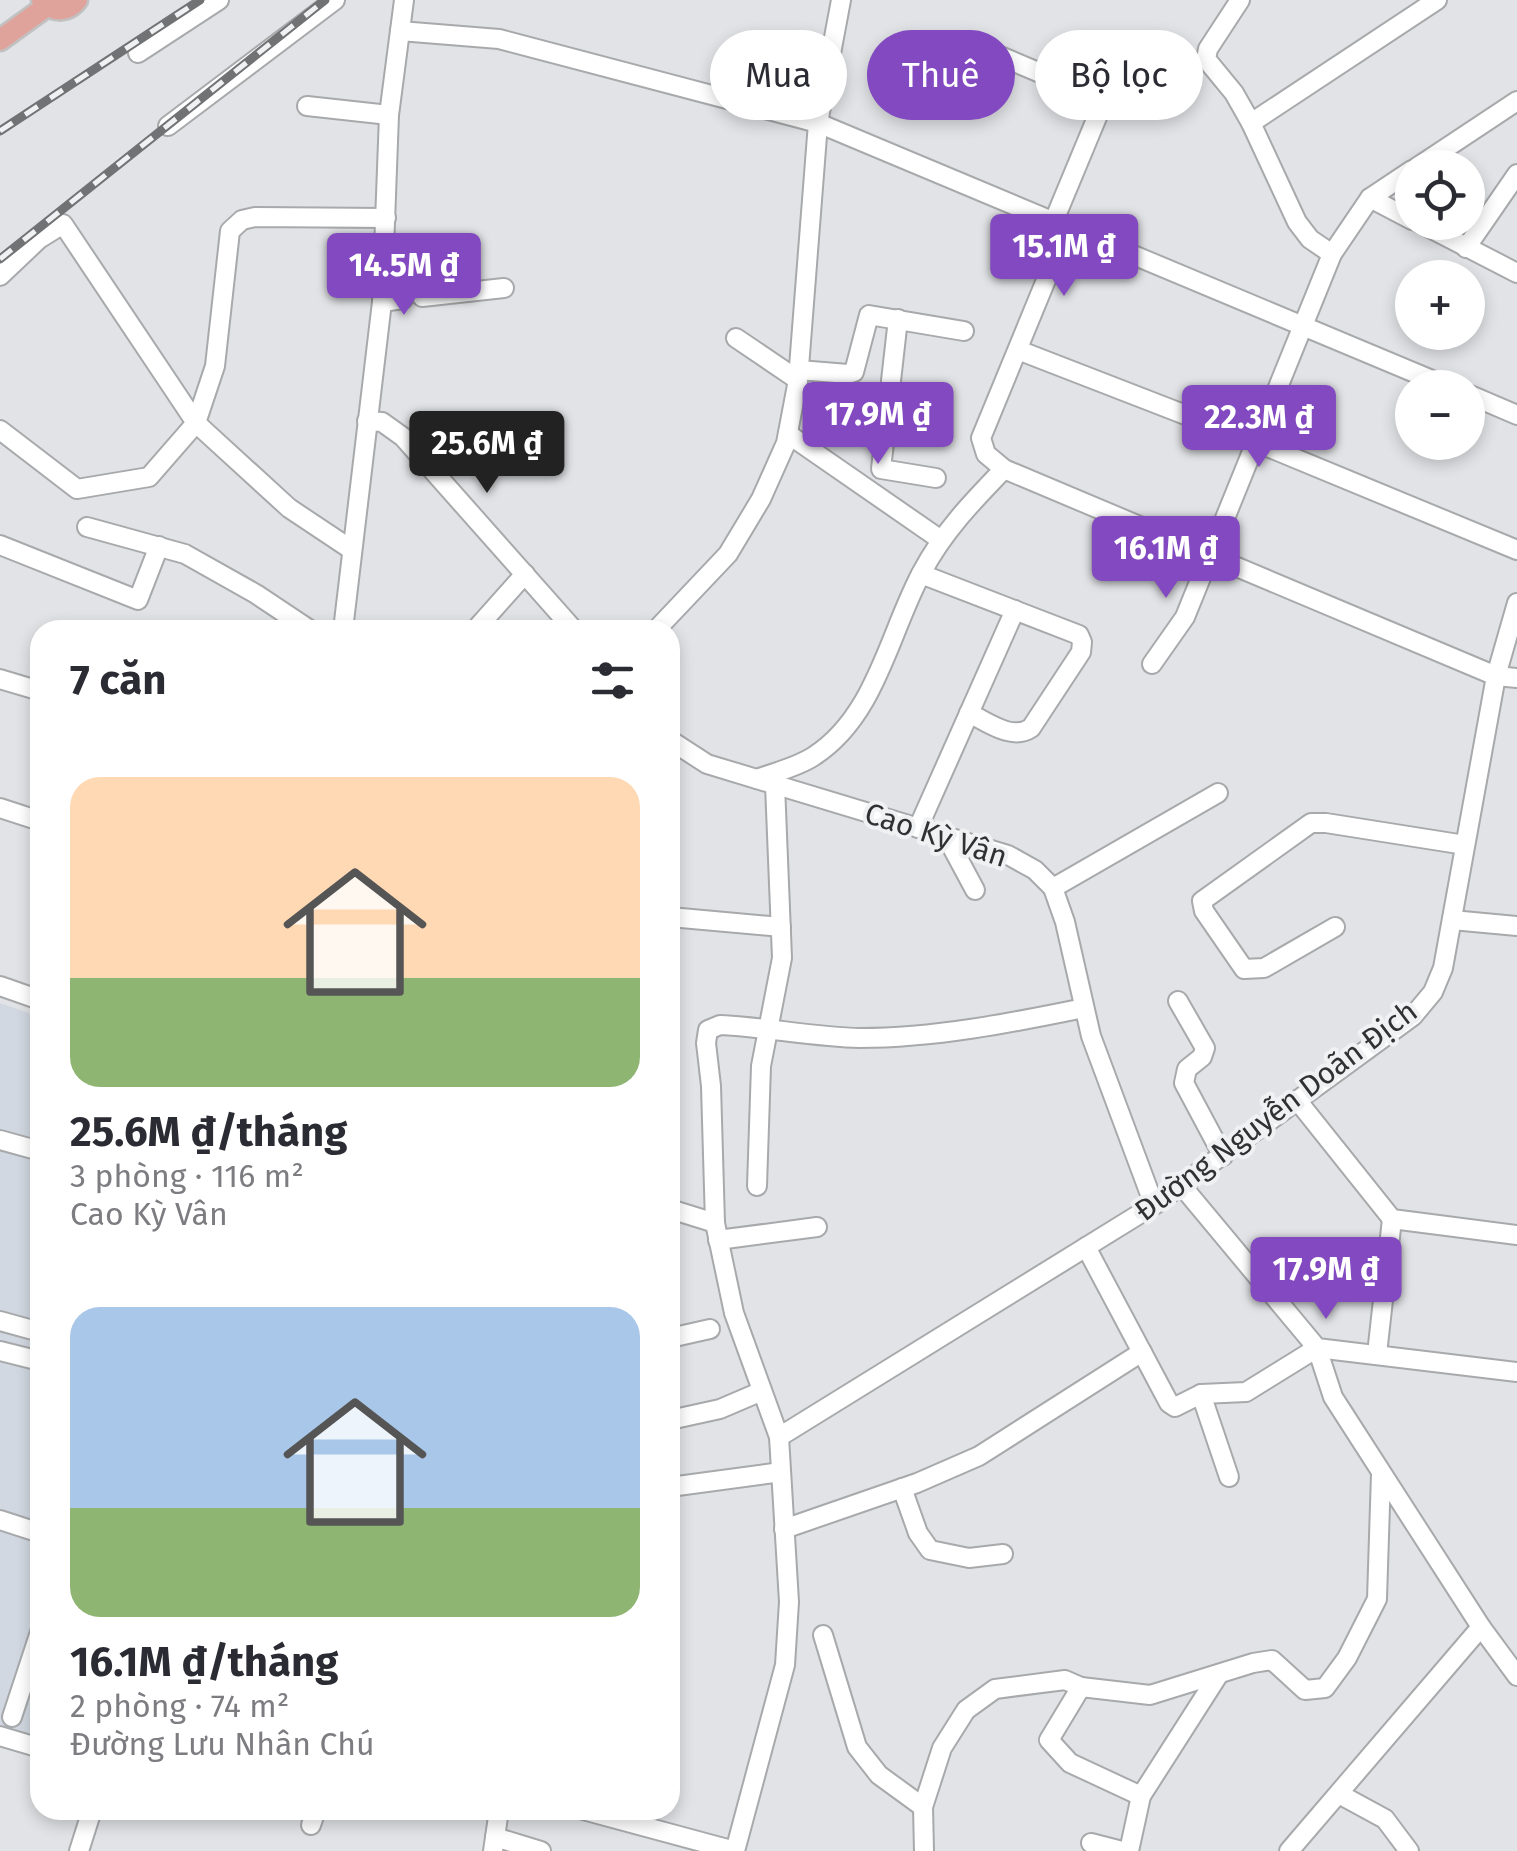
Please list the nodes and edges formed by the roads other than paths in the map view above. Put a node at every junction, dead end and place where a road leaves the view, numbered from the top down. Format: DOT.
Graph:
graph roads {
  1 [pos="76,0"];
  2 [pos="219,0"];
  3 [pos="335,0"];
  4 [pos="404,0"];
  5 [pos="841,0"];
  6 [pos="1240,0"];
  7 [pos="1436,0"];
  8 [pos="44,3"];
  9 [pos="400,31"];
  10 [pos="0,40"];
  11 [pos="138,53"];
  12 [pos="1015,62"];
  13 [pos="1517,100"];
  14 [pos="307,106"];
  15 [pos="389,115"];
  16 [pos="818,123"];
  17 [pos="1251,123"];
  18 [pos="168,126"];
  19 [pos="1442,150"];
  20 [pos="1517,174"];
  21 [pos="1395,182"];
  22 [pos="1370,198"];
  23 [pos="1395,211"];
  24 [pos="386,218"];
  25 [pos="1060,226"];
  26 [pos="1451,240"];
  27 [pos="1466,248"];
  28 [pos="1332,254"];
  29 [pos="1517,273"];
  30 [pos="0,276"];
  31 [pos="504,288"];
  32 [pos="422,297"];
  33 [pos="403,299"];
  34 [pos="382,302"];
  35 [pos="898,319"];
  36 [pos="1305,327"];
  37 [pos="964,331"];
  38 [pos="736,338"];
  39 [pos="1018,350"];
  40 [pos="1409,370"];
  41 [pos="799,375"];
  42 [pos="1485,401"];
  43 [pos="1517,414"];
  44 [pos="367,421"];
  45 [pos="196,423"];
  46 [pos="0,430"];
  47 [pos="788,434"];
  48 [pos="1258,443"];
  49 [pos="1004,469"];
  50 [pos="936,478"];
  51 [pos="86,527"];
  52 [pos="941,540"];
  53 [pos="0,545"];
  54 [pos="159,546"];
  55 [pos="352,550"];
  56 [pos="1517,550"];
  57 [pos="1211,556"];
  58 [pos="524,574"];
  59 [pos="921,574"];
  60 [pos="1517,603"];
  61 [pos="1014,610"];
  62 [pos="295,620"];
  63 [pos="345,620"];
  64 [pos="484,620"];
  65 [pos="565,620"];
  66 [pos="665,620"];
  67 [pos="1152,664"];
  68 [pos="1496,676"];
  69 [pos="1517,678"];
  70 [pos="0,679"];
  71 [pos="30,687"];
  72 [pos="968,713"];
  73 [pos="680,747"];
  74 [pos="766,782"];
  75 [pos="1218,793"];
  76 [pos="0,808"];
  77 [pos="30,818"];
  78 [pos="918,828"];
  79 [pos="946,836"];
  80 [pos="1465,845"];
  81 [pos="1053,888"];
  82 [pos="975,890"];
  83 [pos="680,917"];
  84 [pos="1452,920"];
  85 [pos="1335,926"];
  86 [pos="1517,926"];
  87 [pos="781,927"];
  88 [pos="0,986"];
  89 [pos="30,996"];
  90 [pos="1178,1001"];
  91 [pos="1084,1008"];
  92 [pos="768,1028"];
  93 [pos="1297,1100"];
  94 [pos="0,1140"];
  95 [pos="30,1148"];
  96 [pos="1222,1156"];
  97 [pos="757,1186"];
  98 [pos="1182,1186"];
  99 [pos="1154,1205"];
  100 [pos="680,1214"];
  101 [pos="1392,1220"];
  102 [pos="817,1227"];
  103 [pos="717,1232"];
  104 [pos="1517,1235"];
  105 [pos="1086,1247"];
  106 [pos="0,1322"];
  107 [pos="710,1329"];
  108 [pos="30,1330"];
  109 [pos="680,1336"];
  110 [pos="1318,1348"];
  111 [pos="0,1351"];
  112 [pos="1142,1352"];
  113 [pos="1377,1354"];
  114 [pos="30,1358"];
  115 [pos="1517,1372"];
  116 [pos="762,1391"];
  117 [pos="1202,1394"];
  118 [pos="680,1418"];
  119 [pos="779,1437"];
  120 [pos="781,1472"];
  121 [pos="1381,1474"];
  122 [pos="1229,1477"];
  123 [pos="680,1486"];
  124 [pos="902,1488"];
  125 [pos="0,1520"];
  126 [pos="784,1529"];
  127 [pos="30,1530"];
  128 [pos="1003,1554"];
  129 [pos="1481,1627"];
  130 [pos="823,1635"];
  131 [pos="30,1662"];
  132 [pos="1220,1674"];
  133 [pos="1517,1676"];
  134 [pos="1081,1687"];
  135 [pos="12,1717"];
  136 [pos="0,1736"];
  137 [pos="30,1745"];
  138 [pos="1339,1794"];
  139 [pos="1141,1796"];
  140 [pos="922,1807"];
  141 [pos="89,1820"];
  142 [pos="634,1820"];
  143 [pos="494,1844"];
  144 [pos="1091,1844"];
  145 [pos="79,1851"];
  146 [pos="541,1851"];
  147 [pos="735,1851"];
  148 [pos="924,1851"];
  149 [pos="1126,1851"];
  150 [pos="1290,1851"];
  151 [pos="1409,1851"];
  1 -- 8 [label="main road"];
  2 -- 11 [label="street"];
  3 -- 18 [label="street"];
  4 -- 9 [label="street"];
  5 -- 16 [label="street"];
  6 -- 17 [label="street"];
  7 -- 17 [label="street"];
  8 -- 10 [label="main road"];
  9 -- 15 [label="street"];
  9 -- 16 [label="street"];
  12 -- 25 [label="street"];
  13 -- 19 [label="street"];
  14 -- 15 [label="street"];
  15 -- 24 [label="street"];
  16 -- 25 [label="street"];
  16 -- 41 [label="street"];
  17 -- 28 [label="street"];
  20 -- 27 [label="street"];
  21 -- 22 [label="street"];
  22 -- 23 [label="street"];
  22 -- 28 [label="street"];
  24 -- 34 [label="street"];
  24 -- 45 [label="street"];
  25 -- 36 [label="street"];
  25 -- 39 [label="street"];
  26 -- 27 [label="street"];
  27 -- 29 [label="street"];
  28 -- 36 [label="street"];
  30 -- 45 [label="street"];
  31 -- 32 [label="street"];
  33 -- 34 [label="street"];
  34 -- 44 [label="street"];
  35 -- 37 [label="street"];
  35 -- 41 [label="street"];
  35 -- 50 [label="street"];
  36 -- 40 [label="street"];
  36 -- 48 [label="street"];
  38 -- 41 [label="street"];
  39 -- 48 [label="street"];
  39 -- 49 [label="street"];
  41 -- 47 [label="street"];
  42 -- 43 [label="street"];
  44 -- 55 [label="street"];
  44 -- 58 [label="street"];
  45 -- 46 [label="street"];
  45 -- 55 [label="street"];
  47 -- 52 [label="street"];
  47 -- 66 [label="street"];
  48 -- 56 [label="street"];
  48 -- 57 [label="street"];
  49 -- 52 [label="street"];
  49 -- 57 [label="street"];
  51 -- 54 [label="street"];
  52 -- 59 [label="street"];
  53 -- 54 [label="street"];
  54 -- 62 [label="street"];
  55 -- 63 [label="street"];
  57 -- 67 [label="street"];
  57 -- 68 [label="street"];
  58 -- 64 [label="street"];
  58 -- 65 [label="street"];
  59 -- 61 [label="street"];
  59 -- 74 [label="street"];
  60 -- 68 [label="street, Đường Nguyễn Doãn Địch"];
  61 -- 72 [label="street"];
  61 -- 72 [label="street"];
  68 -- 69 [label="street"];
  68 -- 80 [label="street, Đường Nguyễn Doãn Địch"];
  70 -- 71 [label="street"];
  72 -- 78 [label="street"];
  73 -- 74 [label="street, Cao Kỳ Vân"];
  74 -- 78 [label="street, Cao Kỳ Vân"];
  74 -- 87 [label="street"];
  75 -- 81 [label="street"];
  76 -- 77 [label="street"];
  78 -- 79 [label="street, Cao Kỳ Vân"];
  79 -- 81 [label="street, Cao Kỳ Vân"];
  79 -- 82 [label="street"];
  80 -- 84 [label="street, Đường Nguyễn Doãn Địch"];
  80 -- 85 [label="street"];
  81 -- 91 [label="street"];
  83 -- 87 [label="street"];
  84 -- 86 [label="street"];
  84 -- 93 [label="street, Đường Nguyễn Doãn Địch"];
  87 -- 92 [label="street"];
  88 -- 89 [label="street"];
  90 -- 96 [label="street"];
  91 -- 92 [label="street"];
  91 -- 99 [label="street"];
  92 -- 97 [label="street"];
  92 -- 103 [label="street"];
  93 -- 96 [label="street, Đường Nguyễn Doãn Địch"];
  93 -- 101 [label="street"];
  94 -- 95 [label="street"];
  96 -- 98 [label="street, Đường Nguyễn Doãn Địch"];
  98 -- 99 [label="street, Đường Nguyễn Doãn Địch"];
  98 -- 110 [label="street"];
  99 -- 105 [label="street, Đường Nguyễn Doãn Địch"];
  100 -- 103 [label="street"];
  101 -- 104 [label="street"];
  101 -- 113 [label="street"];
  102 -- 103 [label="street"];
  103 -- 116 [label="street"];
  105 -- 112 [label="street"];
  105 -- 119 [label="street, Đường Nguyễn Doãn Địch"];
  106 -- 108 [label="street"];
  107 -- 109 [label="street"];
  110 -- 113 [label="street"];
  110 -- 117 [label="street"];
  110 -- 121 [label="street"];
  111 -- 114 [label="street"];
  112 -- 117 [label="street"];
  112 -- 124 [label="street"];
  113 -- 115 [label="street"];
  116 -- 118 [label="street"];
  116 -- 119 [label="street"];
  117 -- 122 [label="street"];
  119 -- 120 [label="street"];
  120 -- 123 [label="street"];
  120 -- 126 [label="street"];
  121 -- 129 [label="street"];
  121 -- 132 [label="street"];
  124 -- 126 [label="street"];
  124 -- 128 [label="street"];
  125 -- 127 [label="street"];
  126 -- 147 [label="street"];
  129 -- 133 [label="street"];
  129 -- 138 [label="street"];
  130 -- 140 [label="street"];
  131 -- 135 [label="street"];
  132 -- 134 [label="street"];
  132 -- 139 [label="street"];
  134 -- 139 [label="street"];
  134 -- 140 [label="street"];
  136 -- 137 [label="street"];
  138 -- 150 [label="street"];
  138 -- 151 [label="street"];
  139 -- 149 [label="street"];
  140 -- 148 [label="street"];
  141 -- 145 [label="street"];
  142 -- 147 [label="street"];
  143 -- 146 [label="street"];
  144 -- 149 [label="street"];
}
